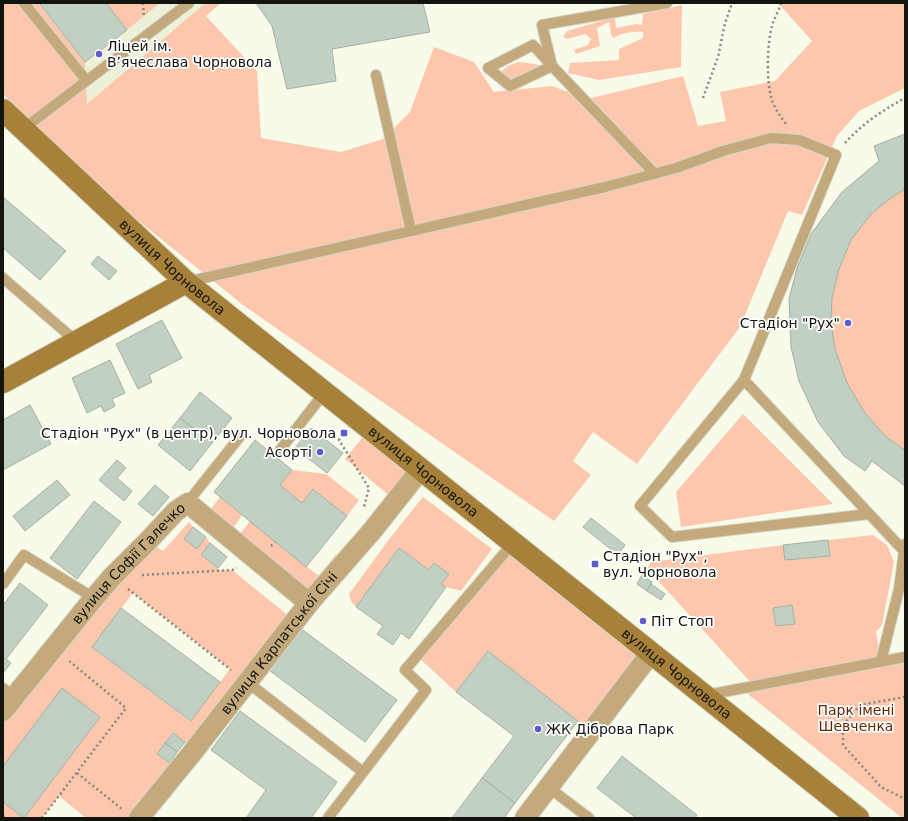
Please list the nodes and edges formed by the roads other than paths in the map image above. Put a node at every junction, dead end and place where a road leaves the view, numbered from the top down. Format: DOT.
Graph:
graph roads {
  1 [pos="24,3"];
  2 [pos="189,3"];
  3 [pos="667,3"];
  4 [pos="552,66"];
  5 [pos="376,74"];
  6 [pos="86,80"];
  7 [pos="3,110"];
  8 [pos="23,129"];
  9 [pos="655,174"];
  10 [pos="411,231"];
  11 [pos="3,278"];
  12 [pos="186,282"];
  13 [pos="77,342"];
  14 [pos="744,380"];
  15 [pos="3,382"];
  16 [pos="324,393"];
  17 [pos="242,434"];
  18 [pos="280,450"];
  19 [pos="421,469"];
  20 [pos="188,503"];
  21 [pos="869,514"];
  22 [pos="513,543"];
  23 [pos="904,547"];
  24 [pos="3,584"];
  25 [pos="902,587"];
  26 [pos="94,598"];
  27 [pos="309,604"];
  28 [pos="651,653"];
  29 [pos="905,657"];
  30 [pos="881,662"];
  31 [pos="246,682"];
  32 [pos="704,696"];
  33 [pos="7,699"];
  34 [pos="363,772"];
  35 [pos="548,787"];
  36 [pos="133,815"];
  37 [pos="328,818"];
  38 [pos="525,818"];
  39 [pos="589,818"];
  40 [pos="858,818"];
  1 -- 6 [label="lane"];
  2 -- 6 [label="lane"];
  3 -- 4 [label="lane"];
  4 -- 4 [label="lane"];
  4 -- 9 [label="lane"];
  5 -- 10 [label="lane"];
  6 -- 8 [label="lane"];
  7 -- 8 [label="main road, вулиця Чорновола"];
  8 -- 12 [label="main road, вулиця Чорновола"];
  9 -- 10 [label="lane"];
  9 -- 14 [label="lane"];
  10 -- 12 [label="lane"];
  11 -- 13 [label="lane"];
  12 -- 13 [label="main road"];
  12 -- 16 [label="main road, вулиця Чорновола"];
  13 -- 15 [label="main road"];
  14 -- 21 [label="lane"];
  14 -- 21 [label="lane"];
  16 -- 18 [label="lane"];
  16 -- 19 [label="main road, вулиця Чорновола"];
  17 -- 20 [label="lane"];
  19 -- 22 [label="main road, вулиця Чорновола"];
  19 -- 27 [label="street, вулиця Карпатської Січі"];
  20 -- 26 [label="street, вулиця Софії Галечко"];
  20 -- 27 [label="street, вулиця Софії Галечко"];
  21 -- 23 [label="lane"];
  22 -- 28 [label="main road, вулиця Чорновола"];
  22 -- 34 [label="lane"];
  23 -- 25 [label="lane"];
  24 -- 26 [label="lane"];
  25 -- 30 [label="lane"];
  26 -- 33 [label="street, вулиця Софії Галечко"];
  27 -- 31 [label="street, вулиця Карпатської Січі"];
  28 -- 32 [label="main road, вулиця Чорновола"];
  28 -- 35 [label="street"];
  29 -- 30 [label="lane"];
  30 -- 32 [label="lane"];
  31 -- 34 [label="lane"];
  31 -- 36 [label="street, вулиця Карпатської Січі"];
  32 -- 40 [label="main road, вулиця Чорновола"];
  34 -- 37 [label="lane"];
  35 -- 38 [label="street"];
  35 -- 39 [label="lane"];
}
